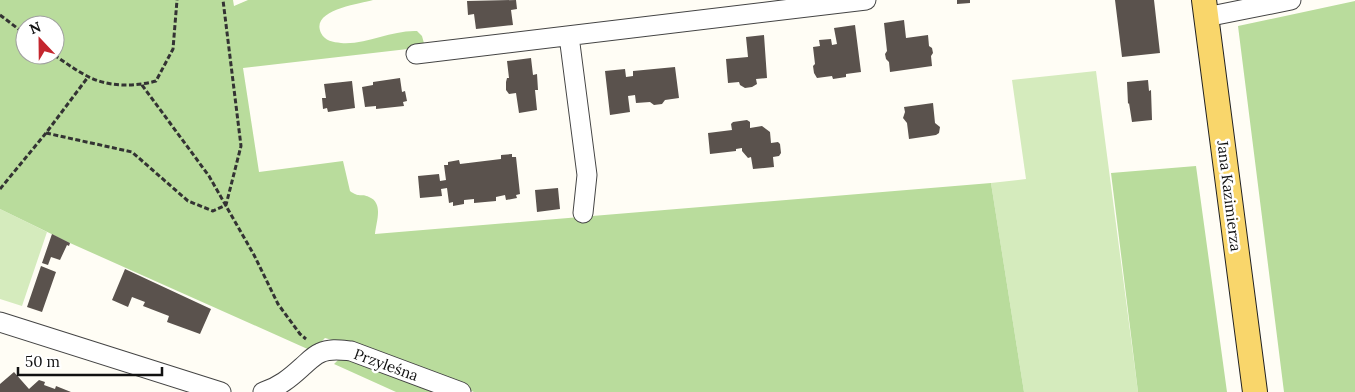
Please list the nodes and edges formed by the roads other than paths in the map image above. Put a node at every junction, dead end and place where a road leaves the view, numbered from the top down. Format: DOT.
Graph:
graph roads {
  1 [pos="866,0"];
  2 [pos="1290,0"];
  3 [pos="1205,9"];
  4 [pos="569,36"];
  5 [pos="416,54"];
  6 [pos="583,213"];
  7 [pos="0,322"];
  8 [pos="222,392"];
  9 [pos="263,392"];
  10 [pos="461,392"];
  11 [pos="1254,392"];
  1 -- 4 [label="street"];
  2 -- 3 [label="street"];
  3 -- 11 [label="main road, Jana Kazimierza"];
  4 -- 5 [label="street"];
  4 -- 6 [label="street"];
  7 -- 8 [label="street"];
  9 -- 10 [label="street, Przyleśna"];
}
